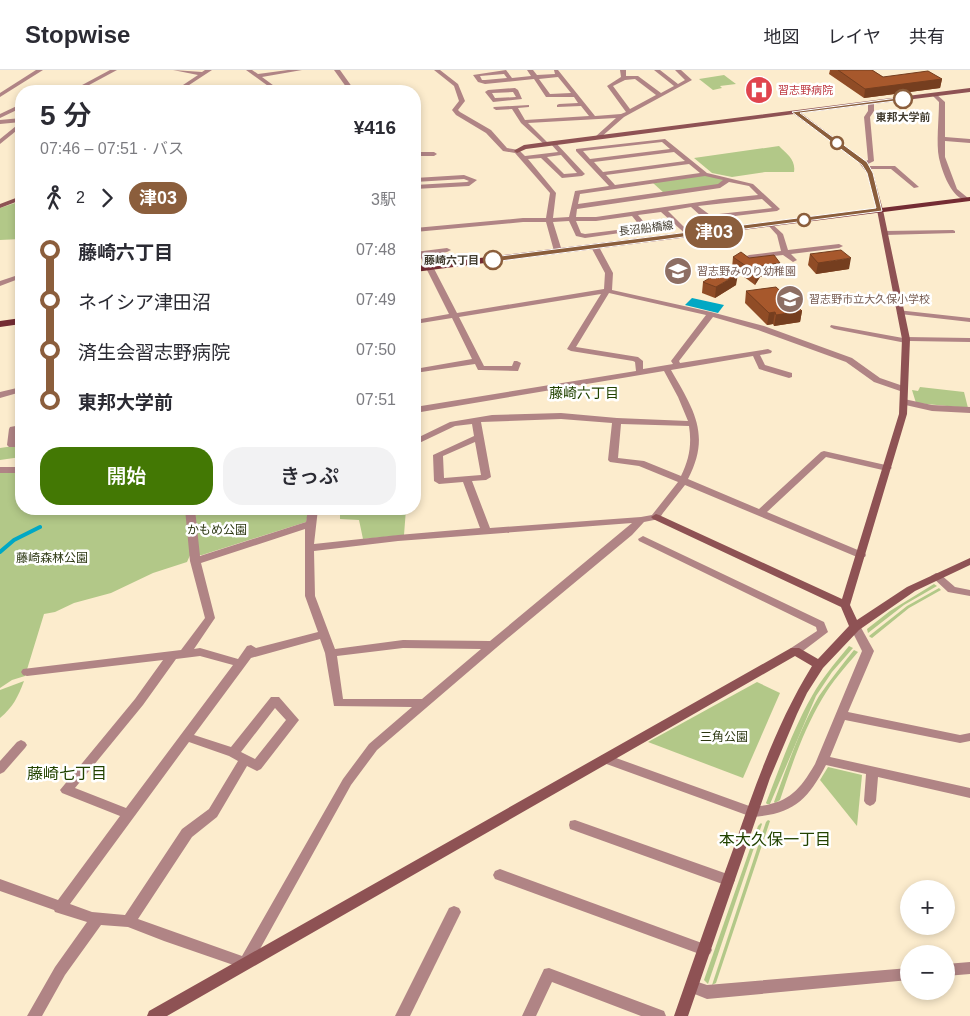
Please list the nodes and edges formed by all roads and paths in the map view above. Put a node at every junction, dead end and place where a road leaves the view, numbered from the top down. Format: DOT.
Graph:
graph roads {
  1 [pos="40,70"];
  2 [pos="114,70"];
  3 [pos="176,70"];
  4 [pos="209,70"];
  5 [pos="249,70"];
  6 [pos="299,70"];
  7 [pos="338,70"];
  8 [pos="437,70"];
  9 [pos="530,70"];
  10 [pos="624,70"];
  11 [pos="657,70"];
  12 [pos="678,70"];
  13 [pos="557,72"];
  14 [pos="203,74"];
  15 [pos="258,76"];
  16 [pos="535,77"];
  17 [pos="624,78"];
  18 [pos="511,80"];
  19 [pos="494,81"];
  20 [pos="18,85"];
  21 [pos="85,85"];
  22 [pos="186,85"];
  23 [pos="270,85"];
  24 [pos="348,85"];
  25 [pos="678,86"];
  26 [pos="15,87"];
  27 [pos="9,91"];
  28 [pos="500,91"];
  29 [pos="969,91"];
  30 [pos="15,92"];
  31 [pos="0,95"];
  32 [pos="574,95"];
  33 [pos="935,95"];
  34 [pos="661,96"];
  35 [pos="871,103"];
  36 [pos="583,104"];
  37 [pos="527,106"];
  38 [pos="559,106"];
  39 [pos="514,107"];
  40 [pos="496,108"];
  41 [pos="15,109"];
  42 [pos="629,112"];
  43 [pos="795,112"];
  44 [pos="0,116"];
  45 [pos="622,116"];
  46 [pos="593,117"];
  47 [pos="15,121"];
  48 [pos="0,122"];
  49 [pos="523,122"];
  50 [pos="15,129"];
  51 [pos="598,137"];
  52 [pos="941,139"];
  53 [pos="970,141"];
  54 [pos="0,142"];
  55 [pos="549,144"];
  56 [pos="677,150"];
  57 [pos="517,151"];
  58 [pos="562,153"];
  59 [pos="421,154"];
  60 [pos="434,154"];
  61 [pos="543,156"];
  62 [pos="524,158"];
  63 [pos="590,162"];
  64 [pos="691,162"];
  65 [pos="866,166"];
  66 [pos="602,174"];
  67 [pos="705,174"];
  68 [pos="421,180"];
  69 [pos="727,180"];
  70 [pos="614,186"];
  71 [pos="421,187"];
  72 [pos="916,187"];
  73 [pos="764,197"];
  74 [pos="968,199"];
  75 [pos="15,200"];
  76 [pos="0,206"];
  77 [pos="574,206"];
  78 [pos="694,206"];
  79 [pos="664,210"];
  80 [pos="880,210"];
  81 [pos="634,214"];
  82 [pos="549,220"];
  83 [pos="572,220"];
  84 [pos="770,224"];
  85 [pos="421,229"];
  86 [pos="953,232"];
  87 [pos="885,233"];
  88 [pos="689,235"];
  89 [pos="839,246"];
  90 [pos="595,247"];
  91 [pos="447,250"];
  92 [pos="558,251"];
  93 [pos="786,252"];
  94 [pos="421,254"];
  95 [pos="421,257"];
  96 [pos="749,258"];
  97 [pos="794,260"];
  98 [pos="430,267"];
  99 [pos="421,268"];
  100 [pos="15,278"];
  101 [pos="0,284"];
  102 [pos="607,291"];
  103 [pos="900,312"];
  104 [pos="711,314"];
  105 [pos="455,315"];
  106 [pos="970,320"];
  107 [pos="421,321"];
  108 [pos="15,322"];
  109 [pos="0,324"];
  110 [pos="834,327"];
  111 [pos="906,340"];
  112 [pos="970,340"];
  113 [pos="768,351"];
  114 [pos="756,354"];
  115 [pos="476,362"];
  116 [pos="517,363"];
  117 [pos="678,367"];
  118 [pos="667,369"];
  119 [pos="421,370"];
  120 [pos="642,373"];
  121 [pos="790,376"];
  122 [pos="903,389"];
  123 [pos="15,391"];
  124 [pos="0,395"];
  125 [pos="904,402"];
  126 [pos="421,409"];
  127 [pos="970,410"];
  128 [pos="476,420"];
  129 [pos="617,422"];
  130 [pos="693,424"];
  131 [pos="15,429"];
  132 [pos="479,437"];
  133 [pos="421,439"];
  134 [pos="15,445"];
  135 [pos="887,468"];
  136 [pos="0,470"];
  137 [pos="15,470"];
  138 [pos="467,478"];
  139 [pos="683,481"];
  140 [pos="760,513"];
  141 [pos="191,515"];
  142 [pos="311,515"];
  143 [pos="656,517"];
  144 [pos="641,520"];
  145 [pos="309,524"];
  146 [pos="486,531"];
  147 [pos="643,539"];
  148 [pos="309,548"];
  149 [pos="861,555"];
  150 [pos="195,561"];
  151 [pos="970,561"];
  152 [pos="936,576"];
  153 [pos="970,593"];
  154 [pos="845,605"];
  155 [pos="855,627"];
  156 [pos="323,634"];
  157 [pos="492,645"];
  158 [pos="794,651"];
  159 [pos="184,653"];
  160 [pos="331,653"];
  161 [pos="172,656"];
  162 [pos="246,656"];
  163 [pos="819,665"];
  164 [pos="27,672"];
  165 [pos="425,703"];
  166 [pos="841,715"];
  167 [pos="187,737"];
  168 [pos="970,737"];
  169 [pos="21,745"];
  170 [pos="233,754"];
  171 [pos="245,759"];
  172 [pos="605,759"];
  173 [pos="823,760"];
  174 [pos="0,769"];
  175 [pos="872,771"];
  176 [pos="970,793"];
  177 [pos="870,801"];
  178 [pos="752,812"];
  179 [pos="128,814"];
  180 [pos="575,825"];
  181 [pos="500,875"];
  182 [pos="728,880"];
  183 [pos="0,885"];
  184 [pos="60,908"];
  185 [pos="454,912"];
  186 [pos="98,918"];
  187 [pos="130,921"];
  188 [pos="705,950"];
  189 [pos="246,963"];
  190 [pos="970,968"];
  191 [pos="955,969"];
  192 [pos="900,975"];
  193 [pos="692,986"];
  194 [pos="34,1016"];
  195 [pos="154,1016"];
  196 [pos="402,1016"];
  197 [pos="529,1016"];
  198 [pos="659,1016"];
  199 [pos="682,1016"];
  1 -- 20 [label="street"];
  2 -- 21 [label="street"];
  3 -- 14 [label="street"];
  4 -- 14 [label="street"];
  5 -- 15 [label="street"];
  6 -- 15 [label="street"];
  7 -- 24 [label="street"];
  8 -- 57 [label="street"];
  9 -- 16 [label="street"];
  10 -- 17 [label="street"];
  11 -- 25 [label="street"];
  12 -- 25 [label="street"];
  13 -- 16 [label="street"];
  13 -- 32 [label="street"];
  14 -- 22 [label="street"];
  15 -- 23 [label="street"];
  16 -- 18 [label="street"];
  16 -- 32 [label="street"];
  17 -- 34 [label="street"];
  17 -- 42 [label="street"];
  18 -- 19 [label="street"];
  18 -- 19 [label="street"];
  19 -- 28 [label="street"];
  25 -- 34 [label="street"];
  26 -- 27 [label="street"];
  27 -- 30 [label="street"];
  27 -- 31 [label="street"];
  28 -- 28 [label="street"];
  29 -- 33 [label="street"];
  32 -- 36 [label="street"];
  33 -- 35 [label="street"];
  33 -- 52 [label="street"];
  34 -- 42 [label="street"];
  35 -- 43 [label="street"];
  35 -- 65 [label="street"];
  36 -- 38 [label="street"];
  36 -- 46 [label="street"];
  37 -- 39 [label="street"];
  39 -- 40 [label="street"];
  39 -- 49 [label="street"];
  41 -- 44 [label="street"];
  42 -- 45 [label="street"];
  43 -- 51 [label="street"];
  43 -- 65 [label="street"];
  45 -- 46 [label="street"];
  45 -- 51 [label="street"];
  46 -- 49 [label="street"];
  47 -- 48 [label="street"];
  49 -- 55 [label="street"];
  50 -- 54 [label="street"];
  51 -- 55 [label="street"];
  52 -- 53 [label="street"];
  52 -- 74 [label="street"];
  55 -- 57 [label="street"];
  55 -- 58 [label="street"];
  56 -- 63 [label="street"];
  56 -- 63 [label="street"];
  56 -- 64 [label="street"];
  57 -- 62 [label="street"];
  58 -- 61 [label="street"];
  58 -- 61 [label="street"];
  59 -- 60 [label="street"];
  61 -- 62 [label="street"];
  62 -- 82 [label="street"];
  63 -- 66 [label="street"];
  64 -- 66 [label="street"];
  64 -- 67 [label="street"];
  65 -- 72 [label="street"];
  65 -- 80 [label="street"];
  66 -- 70 [label="street"];
  67 -- 69 [label="street"];
  67 -- 70 [label="street"];
  68 -- 71 [label="street"];
  69 -- 73 [label="street"];
  69 -- 77 [label="street"];
  70 -- 77 [label="street"];
  73 -- 78 [label="street"];
  73 -- 78 [label="street"];
  74 -- 80 [label="main road, 長沼船橋線"];
  75 -- 76 [label="street"];
  77 -- 83 [label="street"];
  78 -- 79 [label="street"];
  79 -- 81 [label="street"];
  79 -- 88 [label="street"];
  80 -- 84 [label="main road, 長沼船橋線"];
  80 -- 87 [label="street"];
  81 -- 83 [label="street"];
  81 -- 83 [label="street"];
  82 -- 83 [label="street"];
  82 -- 85 [label="street"];
  82 -- 92 [label="street"];
  84 -- 88 [label="main road, 長沼船橋線"];
  84 -- 93 [label="street"];
  86 -- 87 [label="street"];
  87 -- 103 [label="street"];
  88 -- 90 [label="main road, 長沼船橋線"];
  89 -- 93 [label="street"];
  90 -- 92 [label="main road, 長沼船橋線"];
  90 -- 102 [label="street"];
  91 -- 94 [label="street"];
  92 -- 98 [label="main road, 長沼船橋線"];
  93 -- 96 [label="street"];
  93 -- 97 [label="street"];
  95 -- 98 [label="street"];
  98 -- 99 [label="main road, 長沼船橋線"];
  98 -- 105 [label="street"];
  100 -- 101 [label="street"];
  102 -- 104 [label="street"];
  102 -- 105 [label="street"];
  102 -- 120 [label="street"];
  103 -- 106 [label="street"];
  103 -- 111 [label="street"];
  104 -- 117 [label="street"];
  104 -- 122 [label="street"];
  105 -- 107 [label="street"];
  105 -- 115 [label="street"];
  108 -- 109 [label="main road"];
  110 -- 111 [label="street"];
  111 -- 112 [label="street"];
  111 -- 122 [label="street"];
  113 -- 114 [label="street"];
  114 -- 117 [label="street"];
  114 -- 121 [label="street"];
  115 -- 116 [label="street"];
  115 -- 119 [label="street"];
  117 -- 118 [label="street"];
  118 -- 120 [label="street"];
  118 -- 130 [label="street"];
  120 -- 126 [label="street"];
  122 -- 125 [label="street"];
  123 -- 124 [label="street"];
  125 -- 127 [label="street"];
  125 -- 135 [label="street"];
  128 -- 129 [label="street"];
  128 -- 132 [label="street"];
  128 -- 133 [label="street"];
  129 -- 130 [label="street"];
  129 -- 139 [label="street"];
  130 -- 139 [label="street"];
  131 -- 134 [label="street"];
  132 -- 138 [label="street"];
  132 -- 138 [label="street"];
  135 -- 140 [label="street"];
  135 -- 149 [label="street"];
  136 -- 137 [label="street"];
  138 -- 146 [label="street"];
  139 -- 140 [label="street"];
  139 -- 143 [label="street"];
  140 -- 149 [label="street"];
  141 -- 150 [label="street"];
  142 -- 145 [label="street"];
  143 -- 144 [label="street"];
  143 -- 154 [label="street"];
  144 -- 146 [label="street"];
  144 -- 157 [label="street"];
  145 -- 148 [label="street"];
  145 -- 150 [label="street"];
  146 -- 148 [label="street"];
  147 -- 158 [label="street"];
  148 -- 156 [label="street"];
  149 -- 154 [label="street"];
  150 -- 159 [label="street"];
  151 -- 152 [label="street"];
  152 -- 153 [label="street"];
  152 -- 155 [label="street"];
  154 -- 155 [label="street"];
  155 -- 163 [label="street"];
  155 -- 166 [label="street"];
  156 -- 160 [label="street"];
  156 -- 162 [label="street"];
  157 -- 160 [label="street"];
  157 -- 165 [label="street"];
  158 -- 163 [label="street"];
  158 -- 172 [label="street"];
  159 -- 161 [label="street"];
  159 -- 162 [label="street"];
  160 -- 165 [label="street"];
  161 -- 164 [label="street"];
  161 -- 179 [label="street"];
  162 -- 167 [label="street"];
  163 -- 178 [label="street"];
  165 -- 189 [label="street"];
  166 -- 168 [label="street"];
  166 -- 173 [label="street"];
  167 -- 170 [label="street"];
  167 -- 179 [label="street"];
  169 -- 174 [label="street"];
  170 -- 171 [label="street"];
  170 -- 171 [label="street"];
  171 -- 187 [label="street"];
  172 -- 178 [label="street"];
  172 -- 189 [label="street"];
  173 -- 175 [label="street"];
  173 -- 178 [label="street"];
  175 -- 176 [label="street"];
  175 -- 177 [label="street"];
  178 -- 182 [label="street"];
  179 -- 184 [label="street"];
  180 -- 182 [label="street"];
  181 -- 188 [label="street"];
  182 -- 188 [label="street"];
  183 -- 184 [label="street"];
  184 -- 186 [label="street"];
  185 -- 196 [label="street"];
  186 -- 187 [label="street"];
  186 -- 194 [label="street"];
  187 -- 189 [label="street"];
  188 -- 193 [label="street"];
  189 -- 195 [label="street"];
  190 -- 191 [label="street"];
  192 -- 193 [label="street"];
  193 -- 199 [label="street"];
  197 -- 198 [label="street"];
}
